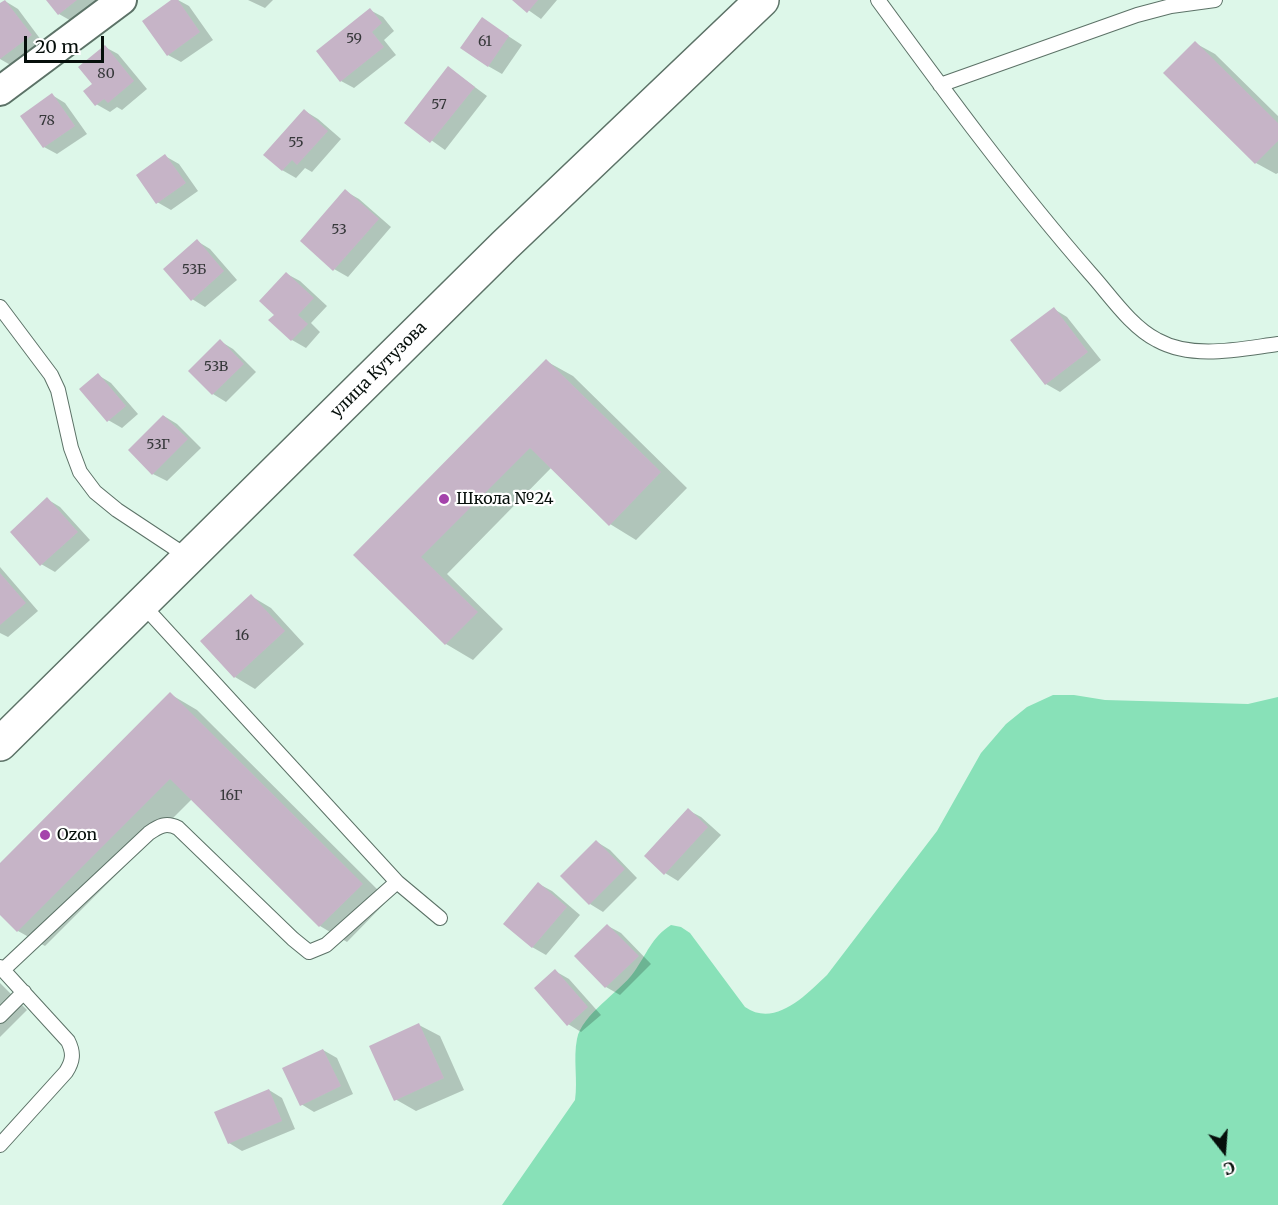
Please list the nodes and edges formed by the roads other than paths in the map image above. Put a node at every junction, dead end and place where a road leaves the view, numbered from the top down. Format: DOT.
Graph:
graph roads {
  1 [pos="122,0"];
  2 [pos="762,0"];
  3 [pos="878,0"];
  4 [pos="1215,0"];
  5 [pos="940,85"];
  6 [pos="0,91"];
  7 [pos="0,307"];
  8 [pos="1278,344"];
  9 [pos="190,559"];
  10 [pos="142,604"];
  11 [pos="0,744"];
  12 [pos="398,882"];
  13 [pos="440,918"];
  14 [pos="1,969"];
  15 [pos="24,992"];
  16 [pos="0,1016"];
  17 [pos="0,1145"];
  1 -- 6 [label="street"];
  2 -- 9 [label="main road, улица Кутузова"];
  3 -- 5 [label="lane"];
  4 -- 5 [label="lane"];
  5 -- 8 [label="lane"];
  7 -- 9 [label="lane"];
  9 -- 10 [label="main road, улица Кутузова"];
  10 -- 11 [label="main road, улица Кутузова"];
  10 -- 12 [label="lane"];
  12 -- 13 [label="lane"];
  12 -- 14 [label="lane"];
  14 -- 15 [label="lane"];
  15 -- 16 [label="lane"];
  15 -- 17 [label="lane"];
}
